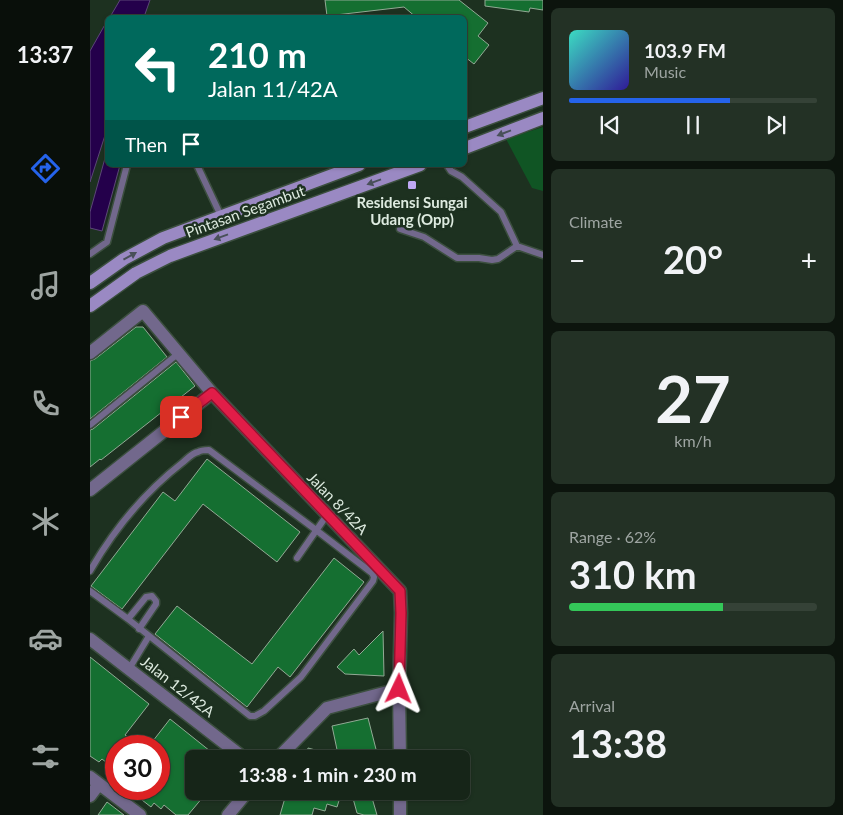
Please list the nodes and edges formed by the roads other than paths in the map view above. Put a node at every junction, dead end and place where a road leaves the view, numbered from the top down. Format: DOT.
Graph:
graph roads {
  1 [pos="543,98"];
  2 [pos="543,118"];
  3 [pos="467,126"];
  4 [pos="467,147"];
  5 [pos="126,167"];
  6 [pos="198,167"];
  7 [pos="353,167"];
  8 [pos="415,167"];
  9 [pos="448,167"];
  10 [pos="221,216"];
  11 [pos="400,229"];
  12 [pos="517,246"];
  13 [pos="90,254"];
  14 [pos="543,255"];
  15 [pos="90,283"];
  16 [pos="90,306"];
  17 [pos="90,353"];
  18 [pos="179,353"];
  19 [pos="212,393"];
  20 [pos="90,425"];
  21 [pos="90,490"];
  22 [pos="327,515"];
  23 [pos="316,530"];
  24 [pos="297,558"];
  25 [pos="90,571"];
  26 [pos="90,591"];
  27 [pos="128,620"];
  28 [pos="140,629"];
  29 [pos="149,636"];
  30 [pos="90,639"];
  31 [pos="129,668"];
  32 [pos="399,689"];
  33 [pos="234,750"];
  34 [pos="286,750"];
  35 [pos="400,750"];
  36 [pos="94,781"];
  37 [pos="90,796"];
  38 [pos="240,800"];
  39 [pos="400,800"];
  40 [pos="140,815"];
  41 [pos="228,815"];
  42 [pos="400,815"];
  1 -- 3 [label="main road"];
  2 -- 4 [label="main road, one-way"];
  5 -- 13 [label="lane"];
  6 -- 10 [label="lane"];
  7 -- 10 [label="main road, Pintasan Segambut"];
  8 -- 16 [label="main road, Pintasan Segambut, one-way"];
  9 -- 12 [label="lane"];
  15 -- 10 [label="main road, Pintasan Segambut, one-way"];
  11 -- 12 [label="lane"];
  12 -- 14 [label="lane"];
  17 -- 18 [label="street, Jalan 8/42A"];
  18 -- 19 [label="street, Jalan 8/42A"];
  18 -- 20 [label="lane"];
  19 -- 21 [label="street"];
  19 -- 22 [label="street, Jalan 8/42A"];
  22 -- 23 [label="lane"];
  22 -- 32 [label="street, Jalan 8/42A"];
  23 -- 24 [label="lane"];
  23 -- 25 [label="lane"];
  23 -- 29 [label="lane"];
  26 -- 27 [label="lane"];
  27 -- 28 [label="lane"];
  27 -- 28 [label="lane"];
  28 -- 29 [label="lane"];
  29 -- 31 [label="lane"];
  30 -- 31 [label="street, Jalan 12/42A"];
  31 -- 33 [label="street, Jalan 12/42A"];
  32 -- 34 [label="street"];
  32 -- 35 [label="street, Jalan 8/42A"];
  36 -- 37 [label="street"];
  36 -- 40 [label="street"];
  38 -- 41 [label="street"];
  39 -- 42 [label="street"];
}
